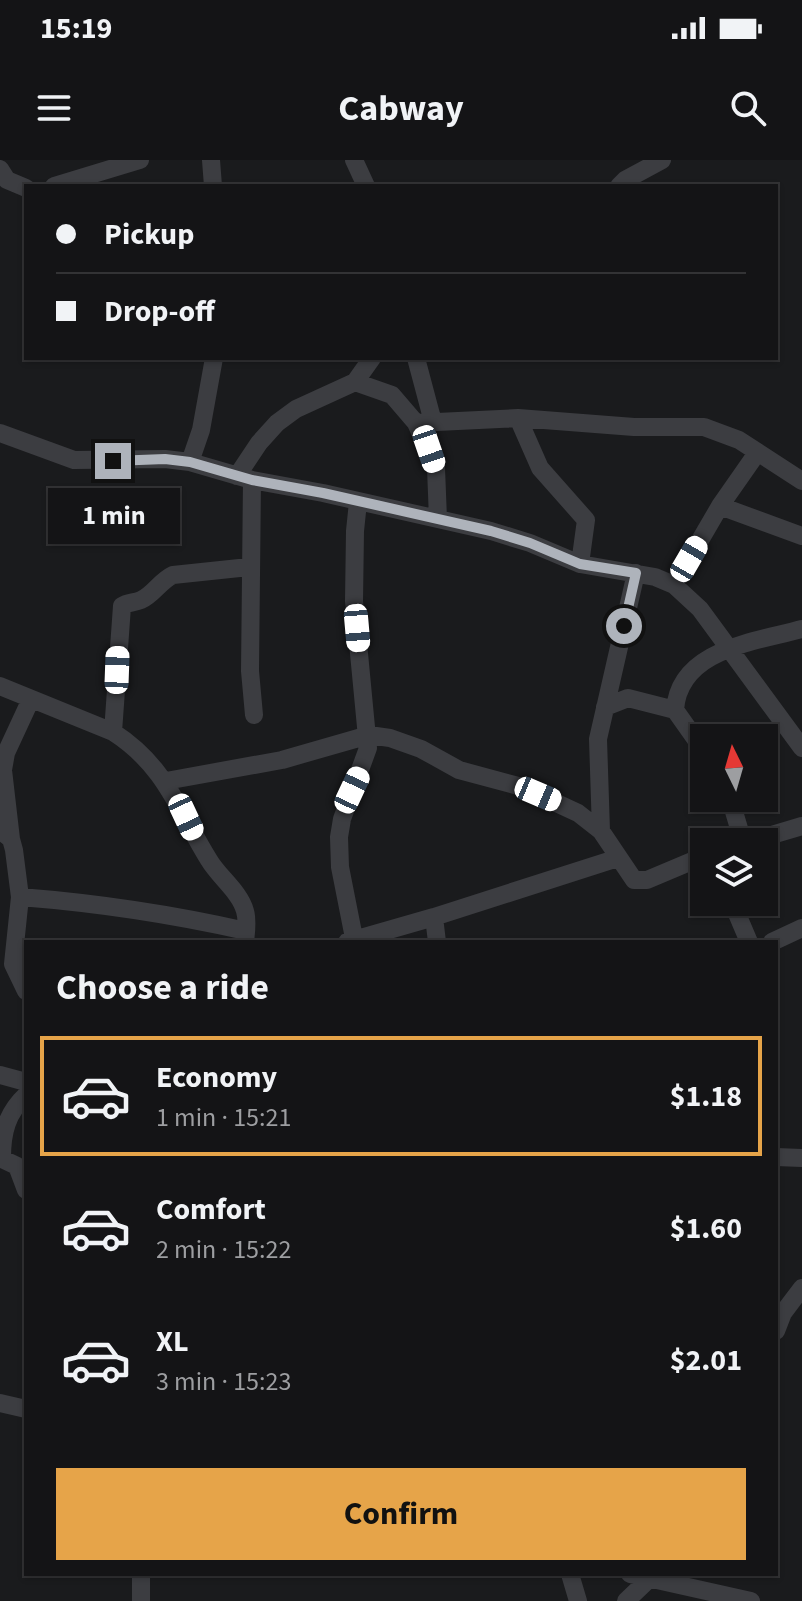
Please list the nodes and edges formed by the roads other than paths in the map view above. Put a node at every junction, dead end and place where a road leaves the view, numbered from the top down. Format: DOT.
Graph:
graph roads {
  1 [pos="140,160"];
  2 [pos="211,160"];
  3 [pos="354,160"];
  4 [pos="662,160"];
  5 [pos="0,169"];
  6 [pos="61,184"];
  7 [pos="213,184"];
  8 [pos="365,184"];
  9 [pos="621,184"];
  10 [pos="24,187"];
  11 [pos="214,360"];
  12 [pos="370,360"];
  13 [pos="416,360"];
  14 [pos="355,382"];
  15 [pos="518,418"];
  16 [pos="424,423"];
  17 [pos="0,433"];
  18 [pos="757,453"];
  19 [pos="190,462"];
  20 [pos="244,478"];
  21 [pos="802,481"];
  22 [pos="358,502"];
  23 [pos="720,506"];
  24 [pos="438,519"];
  25 [pos="802,536"];
  26 [pos="580,564"];
  27 [pos="249,567"];
  28 [pos="636,573"];
  29 [pos="674,585"];
  30 [pos="802,629"];
  31 [pos="730,649"];
  32 [pos="0,686"];
  33 [pos="31,699"];
  34 [pos="605,707"];
  35 [pos="675,710"];
  36 [pos="254,715"];
  37 [pos="690,731"];
  38 [pos="113,732"];
  39 [pos="369,735"];
  40 [pos="802,748"];
  41 [pos="166,781"];
  42 [pos="802,826"];
  43 [pos="601,831"];
  44 [pos="778,833"];
  45 [pos="5,834"];
  46 [pos="618,858"];
  47 [pos="690,863"];
  48 [pos="20,897"];
  49 [pos="738,916"];
  50 [pos="434,917"];
  51 [pos="802,928"];
  52 [pos="245,937"];
  53 [pos="351,940"];
  54 [pos="437,940"];
  55 [pos="748,940"];
  56 [pos="776,940"];
  57 [pos="24,987"];
  58 [pos="0,1075"];
  59 [pos="24,1081"];
  60 [pos="24,1097"];
  61 [pos="778,1157"];
  62 [pos="1,1158"];
  63 [pos="802,1158"];
  64 [pos="24,1185"];
  65 [pos="802,1288"];
  66 [pos="778,1323"];
  67 [pos="0,1403"];
  68 [pos="24,1409"];
  69 [pos="141,1576"];
  70 [pos="571,1576"];
  71 [pos="638,1576"];
  72 [pos="649,1579"];
  73 [pos="698,1588"];
  74 [pos="141,1601"];
  75 [pos="578,1601"];
  76 [pos="626,1601"];
  77 [pos="751,1601"];
  1 -- 6 [label="street"];
  2 -- 7 [label="street"];
  3 -- 8 [label="street"];
  4 -- 9 [label="street"];
  5 -- 10 [label="street"];
  11 -- 19 [label="street"];
  12 -- 14 [label="street"];
  13 -- 16 [label="street"];
  14 -- 16 [label="street"];
  14 -- 20 [label="street"];
  15 -- 16 [label="street"];
  15 -- 18 [label="street"];
  15 -- 26 [label="street"];
  16 -- 24 [label="street"];
  17 -- 19 [label="street"];
  18 -- 21 [label="street"];
  18 -- 23 [label="street"];
  19 -- 20 [label="street"];
  20 -- 22 [label="street"];
  20 -- 27 [label="street"];
  22 -- 24 [label="street"];
  22 -- 39 [label="street"];
  23 -- 25 [label="street"];
  23 -- 29 [label="street"];
  24 -- 26 [label="street"];
  26 -- 28 [label="street"];
  27 -- 36 [label="street"];
  27 -- 38 [label="street"];
  28 -- 29 [label="street"];
  28 -- 34 [label="street"];
  29 -- 31 [label="street"];
  30 -- 31 [label="street"];
  31 -- 35 [label="street"];
  31 -- 40 [label="street"];
  32 -- 33 [label="street"];
  33 -- 38 [label="street"];
  33 -- 45 [label="street"];
  34 -- 35 [label="street"];
  34 -- 43 [label="street"];
  35 -- 37 [label="street"];
  38 -- 41 [label="street"];
  39 -- 41 [label="street"];
  39 -- 43 [label="street"];
  39 -- 53 [label="street"];
  41 -- 52 [label="street"];
  42 -- 44 [label="street"];
  43 -- 46 [label="street"];
  45 -- 48 [label="street"];
  46 -- 47 [label="street"];
  46 -- 50 [label="street"];
  48 -- 52 [label="street"];
  48 -- 57 [label="street"];
  49 -- 55 [label="street"];
  50 -- 53 [label="street"];
  50 -- 54 [label="street"];
  51 -- 56 [label="street"];
  58 -- 59 [label="street"];
  60 -- 62 [label="street"];
  61 -- 63 [label="street"];
  62 -- 64 [label="street"];
  65 -- 66 [label="street"];
  67 -- 68 [label="street"];
  69 -- 74 [label="street"];
  70 -- 75 [label="street"];
  71 -- 72 [label="street"];
  72 -- 73 [label="street"];
  72 -- 76 [label="street"];
  73 -- 77 [label="street"];
}
